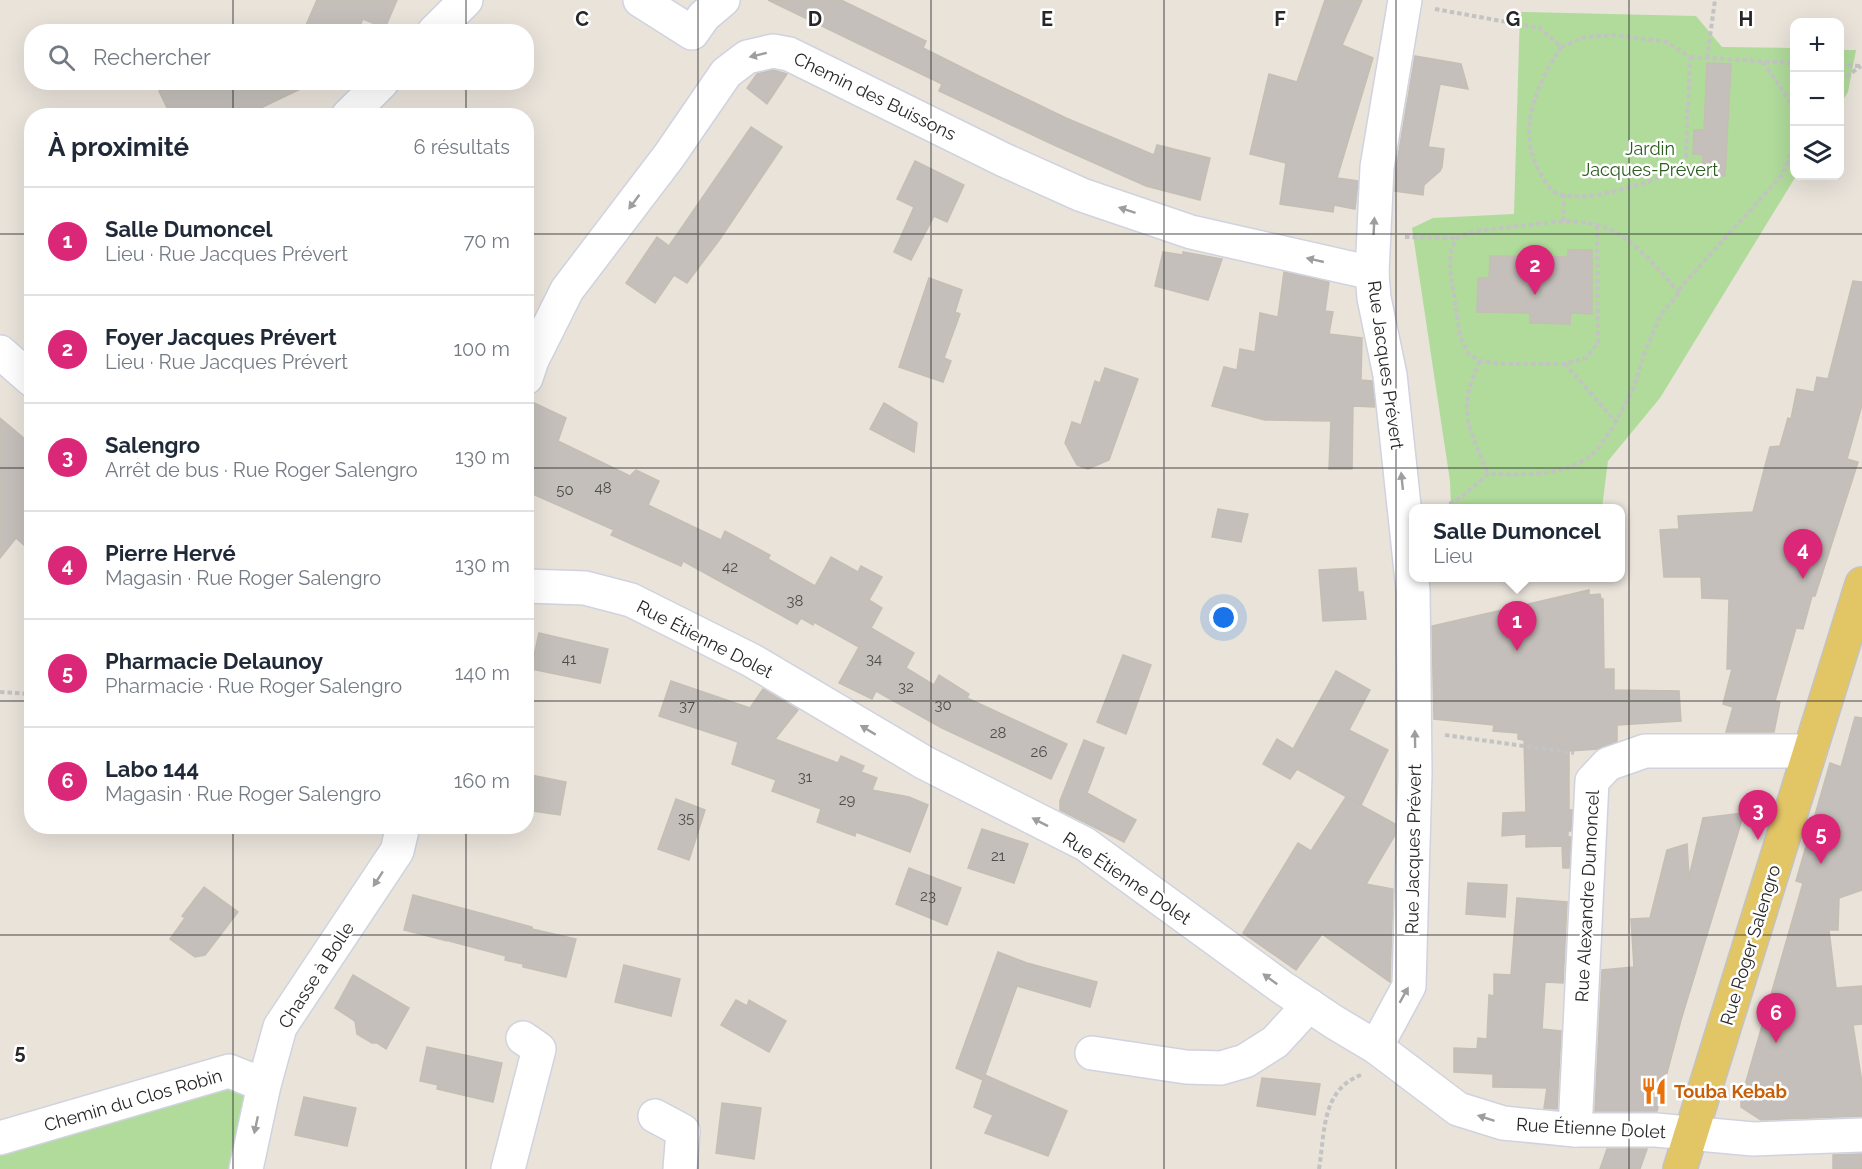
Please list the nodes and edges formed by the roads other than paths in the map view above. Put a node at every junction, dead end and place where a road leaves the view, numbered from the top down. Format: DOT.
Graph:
graph roads {
  1 [pos="466,0"];
  2 [pos="640,0"];
  3 [pos="723,0"];
  4 [pos="1405,2"];
  5 [pos="442,24"];
  6 [pos="692,33"];
  7 [pos="726,73"];
  8 [pos="374,90"];
  9 [pos="356,108"];
  10 [pos="1372,273"];
  11 [pos="0,352"];
  12 [pos="534,356"];
  13 [pos="24,373"];
  14 [pos="1409,547"];
  15 [pos="1412,582"];
  16 [pos="1862,584"];
  17 [pos="534,586"];
  18 [pos="1810,751"];
  19 [pos="401,834"];
  20 [pos="1309,1005"];
  21 [pos="523,1038"];
  22 [pos="1376,1047"];
  23 [pos="1092,1053"];
  24 [pos="264,1085"];
  25 [pos="655,1116"];
  26 [pos="1575,1130"];
  27 [pos="1690,1134"];
  28 [pos="1862,1135"];
  29 [pos="0,1138"];
  30 [pos="246,1169"];
  31 [pos="508,1169"];
  32 [pos="680,1169"];
  33 [pos="1680,1169"];
  1 -- 5 [label="street"];
  2 -- 6 [label="street"];
  3 -- 6 [label="street"];
  10 -- 4 [label="street, Rue Jacques Prévert, one-way"];
  6 -- 7 [label="street"];
  10 -- 7 [label="street, Chemin des Buissons, one-way"];
  7 -- 12 [label="street, Chemin des Buissons, one-way"];
  8 -- 9 [label="street"];
  14 -- 10 [label="street, Rue Jacques Prévert, one-way"];
  11 -- 13 [label="street"];
  22 -- 15 [label="street, Rue Jacques Prévert, one-way"];
  16 -- 18 [label="main road, Rue Roger Salengro"];
  20 -- 17 [label="street, Rue Étienne Dolet, one-way"];
  18 -- 26 [label="street, Rue Alexandre Dumoncel"];
  18 -- 27 [label="main road, Rue Roger Salengro"];
  19 -- 24 [label="street, Chasse à Bolle, one-way"];
  20 -- 22 [label="street, Rue Étienne Dolet"];
  20 -- 23 [label="street"];
  21 -- 31 [label="street"];
  26 -- 22 [label="street, Rue Étienne Dolet, one-way"];
  24 -- 29 [label="street, Chemin du Clos Robin"];
  24 -- 30 [label="street, Chasse à Bolle, one-way"];
  25 -- 32 [label="street"];
  26 -- 27 [label="street, Rue Étienne Dolet"];
  27 -- 28 [label="street, Rue Étienne Dolet"];
  27 -- 33 [label="main road, Rue Roger Salengro"];
}
